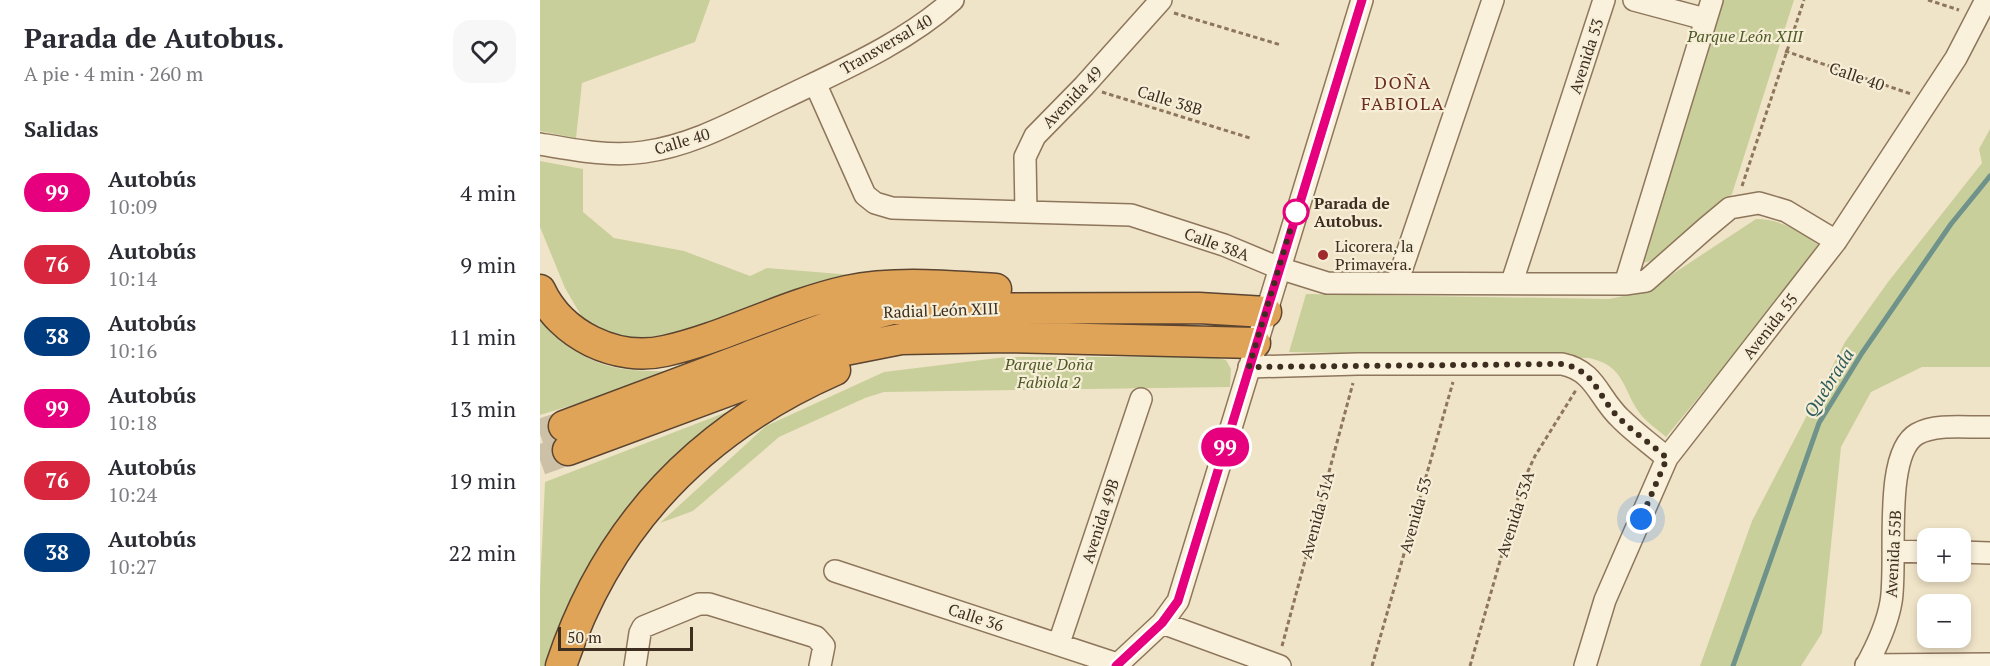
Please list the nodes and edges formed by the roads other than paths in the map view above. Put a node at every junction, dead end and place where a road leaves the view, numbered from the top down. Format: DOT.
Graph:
graph roads {
  1 [pos="953,0"];
  2 [pos="1362,0"];
  3 [pos="1493,0"];
  4 [pos="1604,0"];
  5 [pos="1634,0"];
  6 [pos="1158,4"];
  7 [pos="1982,8"];
  8 [pos="1708,10"];
  9 [pos="815,83"];
  10 [pos="540,144"];
  11 [pos="1026,212"];
  12 [pos="1836,241"];
  13 [pos="1279,268"];
  14 [pos="1512,282"];
  15 [pos="1396,283"];
  16 [pos="1625,284"];
  17 [pos="540,290"];
  18 [pos="1199,308"];
  19 [pos="1266,312"];
  20 [pos="1009,337"];
  21 [pos="1252,355"];
  22 [pos="1141,399"];
  23 [pos="1990,427"];
  24 [pos="1667,458"];
  25 [pos="1895,551"];
  26 [pos="1917,552"];
  27 [pos="1971,552"];
  28 [pos="1990,553"];
  29 [pos="835,571"];
  30 [pos="1162,623"];
  31 [pos="1059,643"];
  32 [pos="1990,664"];
  33 [pos="1116,665"];
  34 [pos="561,666"];
  35 [pos="635,666"];
  36 [pos="820,666"];
  37 [pos="1279,666"];
  38 [pos="1585,666"];
  39 [pos="1866,666"];
  1 -- 9 [label="street, Transversal 40"];
  2 -- 13 [label="street"];
  3 -- 15 [label="street"];
  4 -- 14 [label="street, Avenida 53"];
  5 -- 8 [label="street"];
  6 -- 11 [label="street, Avenida 49"];
  7 -- 12 [label="street, Avenida 55"];
  8 -- 16 [label="street"];
  9 -- 10 [label="street, Calle 40"];
  9 -- 11 [label="street, Calle 38A"];
  11 -- 13 [label="street, Calle 38A"];
  12 -- 16 [label="street, Calle 38A"];
  12 -- 24 [label="street, Avenida 55"];
  13 -- 15 [label="street, Calle 38A"];
  13 -- 19 [label="street"];
  14 -- 15 [label="street, Calle 38A"];
  14 -- 16 [label="street, Calle 38A"];
  17 -- 18 [label="highway"];
  18 -- 19 [label="highway, Radial León XIII"];
  18 -- 20 [label="highway, Radial León XIII"];
  19 -- 21 [label="street"];
  20 -- 21 [label="highway, Radial León XIII"];
  20 -- 34 [label="highway"];
  21 -- 24 [label="street"];
  21 -- 30 [label="street"];
  22 -- 31 [label="street, Avenida 49B"];
  23 -- 25 [label="street, Avenida 55B"];
  24 -- 38 [label="street, Avenida 55"];
  25 -- 26 [label="street"];
  25 -- 39 [label="street, Avenida 55B"];
  27 -- 28 [label="street"];
  29 -- 31 [label="street, Calle 36"];
  30 -- 33 [label="street"];
  30 -- 37 [label="street"];
  31 -- 33 [label="street, Calle 36"];
  32 -- 39 [label="street"];
  35 -- 36 [label="street"];
}
